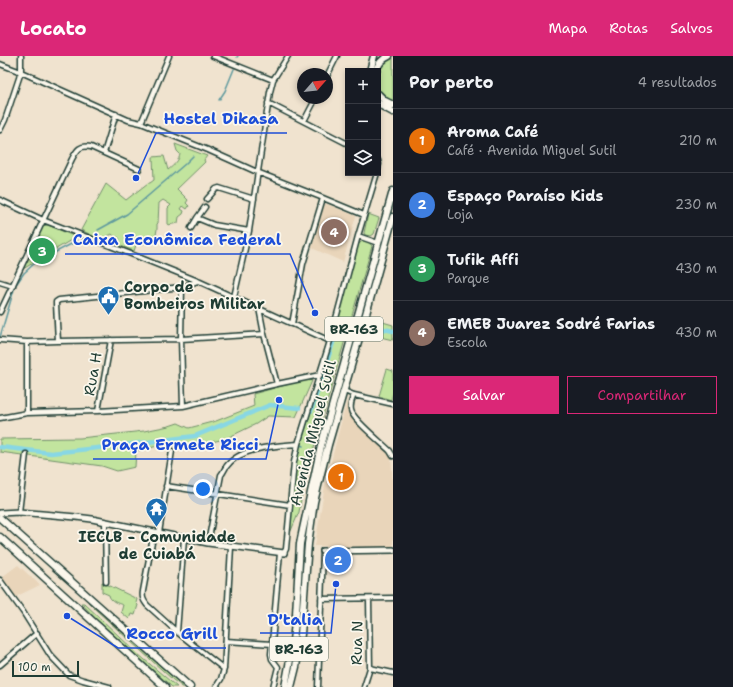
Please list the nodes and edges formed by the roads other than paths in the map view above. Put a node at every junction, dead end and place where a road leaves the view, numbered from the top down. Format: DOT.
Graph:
graph roads {
  1 [pos="21,56"];
  2 [pos="169,56"];
  3 [pos="213,56"];
  4 [pos="288,56"];
  5 [pos="337,56"];
  6 [pos="374,56"];
  7 [pos="389,56"];
  8 [pos="0,64"];
  9 [pos="331,68"];
  10 [pos="371,68"];
  11 [pos="377,68"];
  12 [pos="21,72"];
  13 [pos="273,80"];
  14 [pos="381,97"];
  15 [pos="268,103"];
  16 [pos="313,104"];
  17 [pos="379,104"];
  18 [pos="393,105"];
  19 [pos="393,112"];
  20 [pos="116,114"];
  21 [pos="2,120"];
  22 [pos="304,121"];
  23 [pos="141,123"];
  24 [pos="0,130"];
  25 [pos="345,142"];
  26 [pos="104,153"];
  27 [pos="139,169"];
  28 [pos="257,172"];
  29 [pos="376,176"];
  30 [pos="393,191"];
  31 [pos="323,198"];
  32 [pos="207,199"];
  33 [pos="254,199"];
  34 [pos="0,200"];
  35 [pos="205,207"];
  36 [pos="364,215"];
  37 [pos="393,217"];
  38 [pos="197,218"];
  39 [pos="43,220"];
  40 [pos="191,228"];
  41 [pos="249,231"];
  42 [pos="358,236"];
  43 [pos="378,243"];
  44 [pos="198,281"];
  45 [pos="0,282"];
  46 [pos="13,286"];
  47 [pos="182,287"];
  48 [pos="234,298"];
  49 [pos="259,308"];
  50 [pos="0,312"];
  51 [pos="292,324"];
  52 [pos="264,334"];
  53 [pos="181,339"];
  54 [pos="1,340"];
  55 [pos="111,340"];
  56 [pos="58,341"];
  57 [pos="330,341"];
  58 [pos="27,342"];
  59 [pos="0,346"];
  60 [pos="320,375"];
  61 [pos="276,384"];
  62 [pos="344,391"];
  63 [pos="354,395"];
  64 [pos="393,404"];
  65 [pos="183,406"];
  66 [pos="98,411"];
  67 [pos="27,413"];
  68 [pos="0,418"];
  69 [pos="298,444"];
  70 [pos="172,452"];
  71 [pos="26,454"];
  72 [pos="393,456"];
  73 [pos="166,486"];
  74 [pos="218,494"];
  75 [pos="290,505"];
  76 [pos="7,512"];
  77 [pos="19,512"];
  78 [pos="0,513"];
  79 [pos="0,518"];
  80 [pos="5,522"];
  81 [pos="105,522"];
  82 [pos="156,532"];
  83 [pos="0,537"];
  84 [pos="184,538"];
  85 [pos="208,543"];
  86 [pos="231,547"];
  87 [pos="393,550"];
  88 [pos="323,551"];
  89 [pos="282,553"];
  90 [pos="0,580"];
  91 [pos="106,582"];
  92 [pos="393,598"];
  93 [pos="321,599"];
  94 [pos="370,599"];
  95 [pos="177,632"];
  96 [pos="37,633"];
  97 [pos="226,641"];
  98 [pos="272,644"];
  99 [pos="0,665"];
  100 [pos="370,668"];
  101 [pos="224,669"];
  102 [pos="393,673"];
  103 [pos="109,687"];
  104 [pos="165,687"];
  105 [pos="190,687"];
  106 [pos="216,687"];
  107 [pos="273,687"];
  108 [pos="285,687"];
  109 [pos="291,687"];
  110 [pos="318,687"];
  111 [pos="364,687"];
  1 -- 12 [label="street"];
  2 -- 23 [label="street"];
  3 -- 13 [label="street"];
  4 -- 13 [label="street"];
  5 -- 9 [label="street"];
  6 -- 10 [label="main road"];
  7 -- 11 [label="main road"];
  8 -- 12 [label="street"];
  12 -- 20 [label="street"];
  12 -- 21 [label="street"];
  13 -- 15 [label="street"];
  14 -- 18 [label="main road"];
  15 -- 22 [label="street"];
  15 -- 28 [label="street"];
  16 -- 22 [label="street"];
  17 -- 19 [label="main road"];
  20 -- 23 [label="street"];
  20 -- 26 [label="street"];
  21 -- 24 [label="street"];
  22 -- 25 [label="street"];
  23 -- 28 [label="street"];
  26 -- 27 [label="street"];
  26 -- 39 [label="street"];
  28 -- 31 [label="street"];
  28 -- 33 [label="street"];
  29 -- 36 [label="street"];
  30 -- 43 [label="main road, Avenida Miguel Sutil / BR-163"];
  31 -- 36 [label="street"];
  31 -- 51 [label="street"];
  32 -- 33 [label="street"];
  33 -- 41 [label="street"];
  34 -- 39 [label="street"];
  35 -- 38 [label="street"];
  36 -- 42 [label="street"];
  37 -- 62 [label="main road, Avenida Miguel Sutil / BR-163"];
  38 -- 40 [label="street"];
  38 -- 41 [label="street"];
  39 -- 44 [label="street"];
  39 -- 46 [label="street"];
  41 -- 48 [label="street"];
  42 -- 43 [label="street"];
  42 -- 57 [label="street"];
  43 -- 108 [label="main road, Avenida Miguel Sutil / BR-163"];
  44 -- 47 [label="street"];
  44 -- 48 [label="street"];
  45 -- 46 [label="street"];
  46 -- 50 [label="street"];
  47 -- 53 [label="street"];
  47 -- 56 [label="street"];
  48 -- 49 [label="street"];
  49 -- 51 [label="street"];
  49 -- 52 [label="street"];
  51 -- 57 [label="street"];
  52 -- 53 [label="street"];
  52 -- 61 [label="street"];
  53 -- 55 [label="street"];
  53 -- 65 [label="street"];
  54 -- 58 [label="street"];
  54 -- 59 [label="street"];
  55 -- 56 [label="street"];
  55 -- 66 [label="street, Rua H"];
  56 -- 58 [label="street"];
  57 -- 60 [label="street"];
  58 -- 67 [label="street"];
  60 -- 61 [label="street"];
  60 -- 69 [label="street"];
  61 -- 65 [label="street"];
  62 -- 63 [label="street"];
  62 -- 109 [label="main road, Avenida Miguel Sutil / BR-163"];
  63 -- 64 [label="street"];
  63 -- 72 [label="street"];
  65 -- 66 [label="street"];
  66 -- 67 [label="street"];
  67 -- 68 [label="street"];
  69 -- 74 [label="street"];
  69 -- 75 [label="street"];
  70 -- 73 [label="street"];
  71 -- 77 [label="street"];
  73 -- 74 [label="street"];
  73 -- 82 [label="street"];
  74 -- 75 [label="street"];
  74 -- 85 [label="street"];
  75 -- 89 [label="street"];
  76 -- 77 [label="street"];
  76 -- 78 [label="street"];
  76 -- 80 [label="street"];
  77 -- 81 [label="street"];
  79 -- 80 [label="main road"];
  80 -- 105 [label="main road"];
  81 -- 82 [label="street"];
  81 -- 91 [label="street"];
  82 -- 84 [label="street"];
  82 -- 95 [label="street"];
  83 -- 104 [label="main road"];
  84 -- 85 [label="street"];
  84 -- 95 [label="street"];
  85 -- 86 [label="street"];
  86 -- 89 [label="street"];
  86 -- 97 [label="street"];
  87 -- 88 [label="street"];
  88 -- 93 [label="street"];
  89 -- 98 [label="street"];
  90 -- 96 [label="street"];
  92 -- 94 [label="street"];
  93 -- 94 [label="street"];
  93 -- 110 [label="street"];
  94 -- 100 [label="street, Rua N"];
  95 -- 101 [label="street"];
  96 -- 99 [label="street"];
  96 -- 103 [label="street"];
  97 -- 98 [label="street"];
  97 -- 101 [label="street"];
  98 -- 107 [label="street"];
  100 -- 102 [label="street"];
  100 -- 111 [label="street, Rua N"];
  101 -- 106 [label="street"];
}
